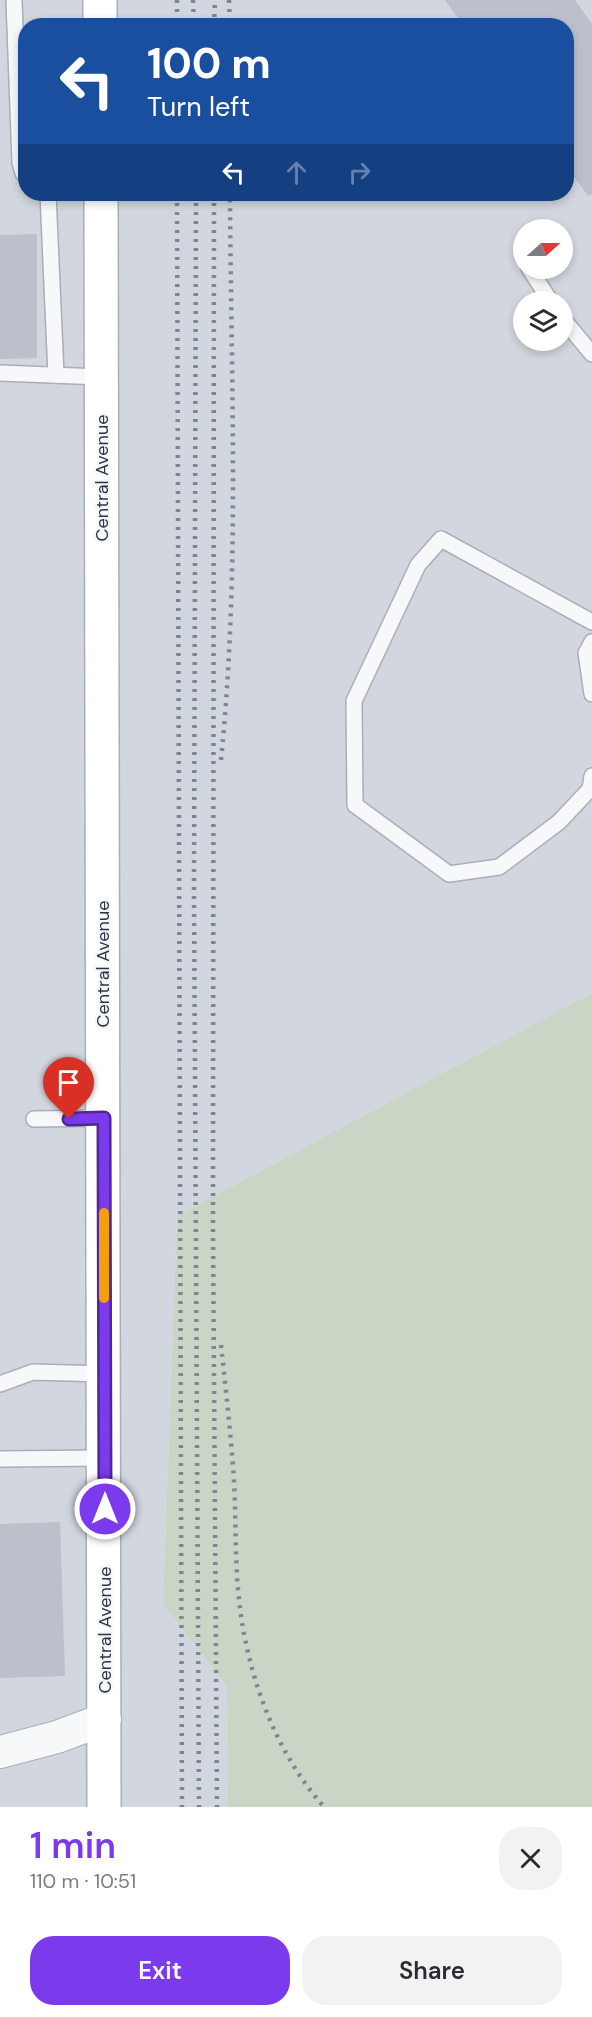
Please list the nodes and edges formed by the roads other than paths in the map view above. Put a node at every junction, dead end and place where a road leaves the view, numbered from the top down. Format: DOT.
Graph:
graph roads {
  1 [pos="14,0"];
  2 [pos="100,0"];
  3 [pos="100,18"];
  4 [pos="18,108"];
  5 [pos="48,201"];
  6 [pos="101,201"];
  7 [pos="573,331"];
  8 [pos="592,354"];
  9 [pos="0,373"];
  10 [pos="56,375"];
  11 [pos="101,377"];
  12 [pos="592,622"];
  13 [pos="592,642"];
  14 [pos="592,694"];
  15 [pos="592,776"];
  16 [pos="104,1118"];
  17 [pos="34,1119"];
  18 [pos="104,1374"];
  19 [pos="0,1384"];
  20 [pos="105,1458"];
  21 [pos="0,1460"];
  22 [pos="105,1719"];
  23 [pos="0,1752"];
  24 [pos="104,1807"];
  1 -- 4 [label="lane"];
  2 -- 3 [label="street"];
  5 -- 10 [label="lane"];
  6 -- 11 [label="street, Central Avenue"];
  7 -- 8 [label="lane"];
  9 -- 10 [label="lane"];
  10 -- 11 [label="lane"];
  11 -- 16 [label="street, Central Avenue"];
  12 -- 15 [label="lane"];
  13 -- 14 [label="lane"];
  16 -- 17 [label="lane"];
  16 -- 18 [label="street, Central Avenue"];
  18 -- 19 [label="lane"];
  18 -- 20 [label="street, Central Avenue"];
  20 -- 21 [label="lane"];
  20 -- 22 [label="street, Central Avenue"];
  22 -- 23 [label="street"];
  22 -- 24 [label="street, Central Avenue"];
}
